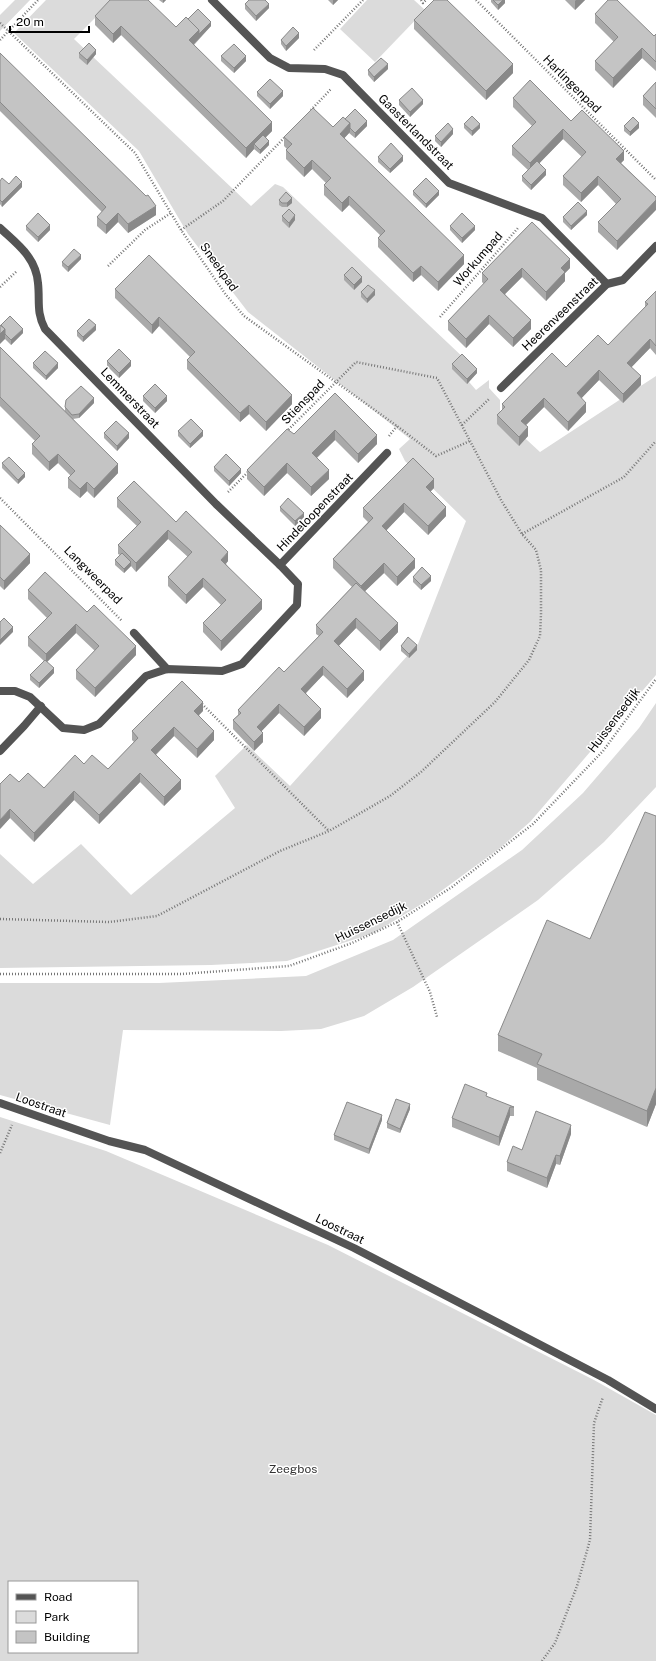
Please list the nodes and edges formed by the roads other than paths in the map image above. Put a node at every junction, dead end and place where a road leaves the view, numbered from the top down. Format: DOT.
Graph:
graph roads {
  1 [pos="212,0"];
  2 [pos="0,228"];
  3 [pos="656,246"];
  4 [pos="607,284"];
  5 [pos="501,388"];
  6 [pos="387,453"];
  7 [pos="280,565"];
  8 [pos="134,633"];
  9 [pos="167,669"];
  10 [pos="0,691"];
  11 [pos="40,706"];
  12 [pos="0,751"];
  13 [pos="0,1103"];
  14 [pos="656,1409"];
  1 -- 4 [label="street, Gaasterlandstraat"];
  2 -- 7 [label="street, Lemmerstraat"];
  3 -- 4 [label="street, Heerenveenstraat"];
  4 -- 5 [label="street, Heerenveenstraat"];
  6 -- 7 [label="street, Hindeloopenstraat"];
  7 -- 9 [label="street, Hindeloopenstraat"];
  8 -- 9 [label="street"];
  9 -- 11 [label="street, Hindeloopenstraat"];
  10 -- 11 [label="street"];
  11 -- 12 [label="street"];
  13 -- 14 [label="street, Loostraat"];
}
